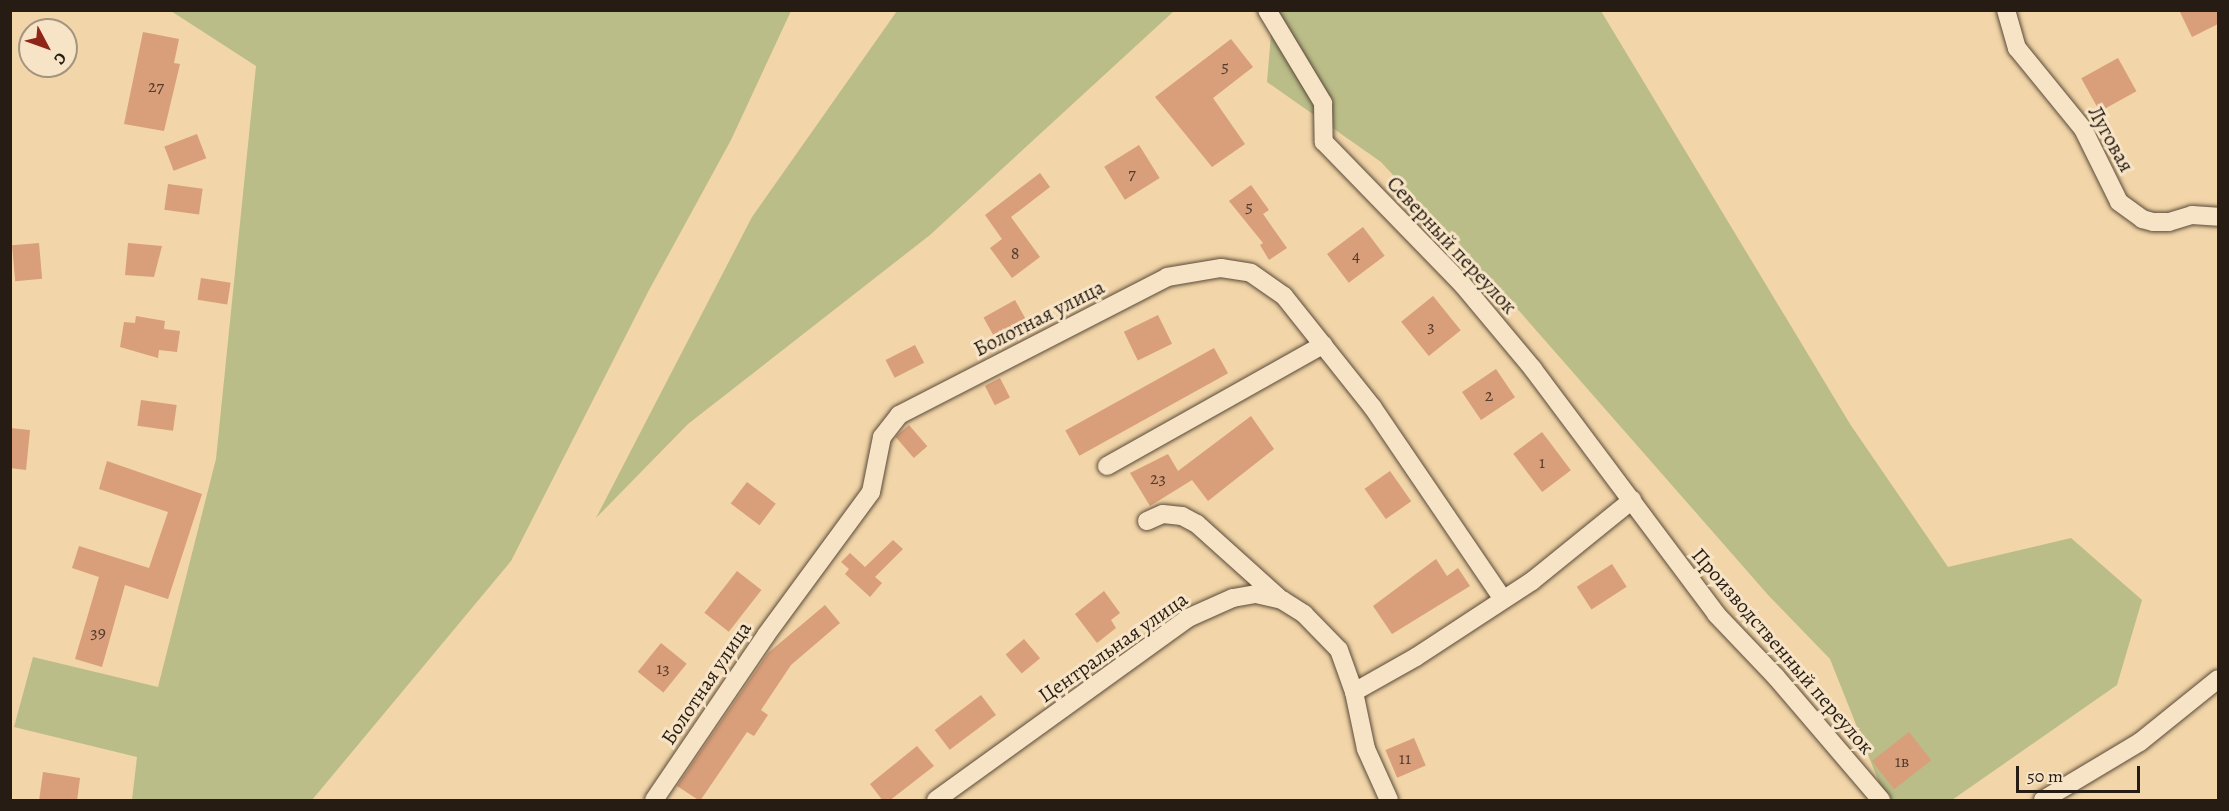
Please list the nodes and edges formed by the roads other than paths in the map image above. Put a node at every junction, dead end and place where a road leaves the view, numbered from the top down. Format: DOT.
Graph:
graph roads {
  1 [pos="1267,10"];
  2 [pos="2006,10"];
  3 [pos="2218,217"];
  4 [pos="1323,345"];
  5 [pos="1107,466"];
  6 [pos="1632,500"];
  7 [pos="1147,521"];
  8 [pos="1502,598"];
  9 [pos="1282,600"];
  10 [pos="2218,679"];
  11 [pos="1354,692"];
  12 [pos="654,801"];
  13 [pos="936,801"];
  14 [pos="1389,801"];
  15 [pos="1881,801"];
  16 [pos="2043,801"];
  1 -- 6 [label="street, Северный переулок"];
  2 -- 3 [label="street, Луговая"];
  4 -- 5 [label="street"];
  4 -- 8 [label="street, Болотная улица"];
  4 -- 12 [label="street, Болотная улица"];
  6 -- 8 [label="street"];
  6 -- 15 [label="street, Производственный переулок"];
  7 -- 9 [label="street"];
  8 -- 11 [label="street"];
  9 -- 11 [label="street, Центральная улица"];
  9 -- 13 [label="street, Центральная улица"];
  10 -- 16 [label="street"];
  11 -- 14 [label="street, Центральная улица"];
}
